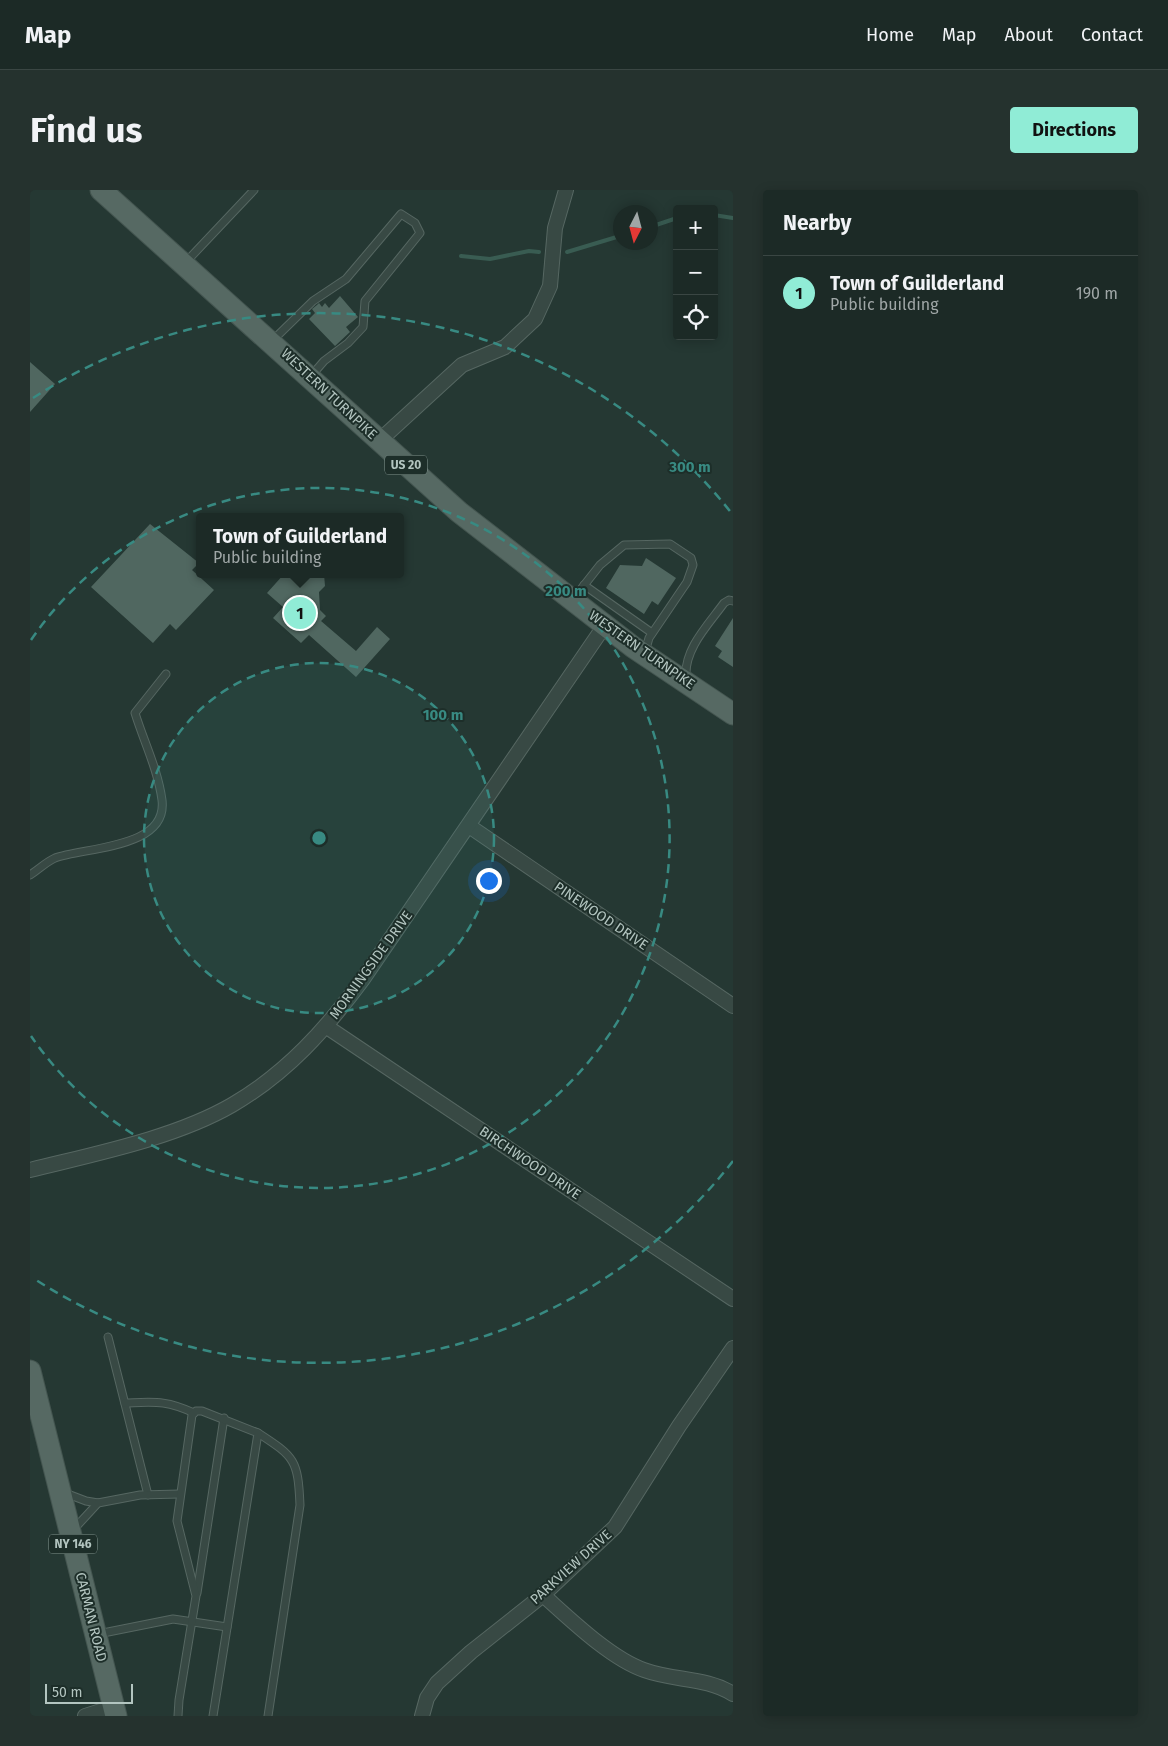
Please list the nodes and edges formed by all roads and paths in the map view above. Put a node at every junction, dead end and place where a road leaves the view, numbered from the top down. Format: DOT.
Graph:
graph roads {
  1 [pos="100,190"];
  2 [pos="254,190"];
  3 [pos="566,190"];
  4 [pos="183,265"];
  5 [pos="271,342"];
  6 [pos="311,377"];
  7 [pos="379,441"];
  8 [pos="580,592"];
  9 [pos="733,601"];
  10 [pos="605,626"];
  11 [pos="652,634"];
  12 [pos="645,655"];
  13 [pos="166,674"];
  14 [pos="686,683"];
  15 [pos="733,714"];
  16 [pos="469,826"];
  17 [pos="30,875"];
  18 [pos="733,1006"];
  19 [pos="327,1027"];
  20 [pos="30,1170"];
  21 [pos="733,1299"];
  22 [pos="108,1337"];
  23 [pos="733,1348"];
  24 [pos="30,1372"];
  25 [pos="125,1403"];
  26 [pos="194,1413"];
  27 [pos="224,1418"];
  28 [pos="258,1432"];
  29 [pos="60,1490"];
  30 [pos="180,1494"];
  31 [pos="148,1495"];
  32 [pos="98,1503"];
  33 [pos="70,1533"];
  34 [pos="543,1595"];
  35 [pos="196,1596"];
  36 [pos="193,1622"];
  37 [pos="227,1627"];
  38 [pos="96,1635"];
  39 [pos="733,1694"];
  40 [pos="115,1711"];
  41 [pos="85,1716"];
  42 [pos="178,1716"];
  43 [pos="213,1716"];
  44 [pos="268,1716"];
  45 [pos="422,1716"];
  1 -- 4 [label="main road, WESTERN TURNPIKE / US 20"];
  2 -- 4 [label="lane"];
  3 -- 7 [label="street"];
  4 -- 5 [label="main road, WESTERN TURNPIKE / US 20"];
  5 -- 6 [label="main road, WESTERN TURNPIKE / US 20"];
  5 -- 6 [label="lane"];
  6 -- 7 [label="main road, WESTERN TURNPIKE / US 20"];
  7 -- 8 [label="main road, WESTERN TURNPIKE / US 20"];
  8 -- 10 [label="main road, WESTERN TURNPIKE / US 20"];
  8 -- 11 [label="lane"];
  8 -- 11 [label="lane"];
  9 -- 14 [label="lane"];
  10 -- 12 [label="main road, WESTERN TURNPIKE / US 20"];
  10 -- 16 [label="street, MORNINGSIDE DRIVE"];
  11 -- 12 [label="lane"];
  12 -- 14 [label="main road, WESTERN TURNPIKE / US 20"];
  13 -- 17 [label="lane"];
  14 -- 15 [label="main road, WESTERN TURNPIKE / US 20"];
  16 -- 18 [label="street, PINEWOOD DRIVE"];
  16 -- 19 [label="street, MORNINGSIDE DRIVE"];
  19 -- 20 [label="street, MORNINGSIDE DRIVE"];
  19 -- 21 [label="street, BIRCHWOOD DRIVE"];
  22 -- 25 [label="lane"];
  23 -- 34 [label="street, PARKVIEW DRIVE"];
  24 -- 29 [label="main road, CARMAN ROAD / NY 146"];
  25 -- 26 [label="lane"];
  25 -- 31 [label="lane"];
  26 -- 27 [label="lane"];
  26 -- 30 [label="lane"];
  27 -- 28 [label="lane"];
  27 -- 35 [label="lane"];
  28 -- 37 [label="lane"];
  28 -- 44 [label="lane"];
  29 -- 32 [label="lane"];
  29 -- 33 [label="main road, CARMAN ROAD / NY 146"];
  30 -- 31 [label="lane"];
  30 -- 35 [label="lane"];
  31 -- 32 [label="lane"];
  32 -- 33 [label="lane"];
  33 -- 38 [label="main road, CARMAN ROAD / NY 146"];
  34 -- 39 [label="street"];
  34 -- 45 [label="street, PARKVIEW DRIVE"];
  35 -- 36 [label="lane"];
  36 -- 37 [label="lane"];
  36 -- 38 [label="lane"];
  36 -- 42 [label="lane"];
  37 -- 43 [label="lane"];
  38 -- 40 [label="main road, CARMAN ROAD / NY 146"];
  40 -- 41 [label="street"];
}
